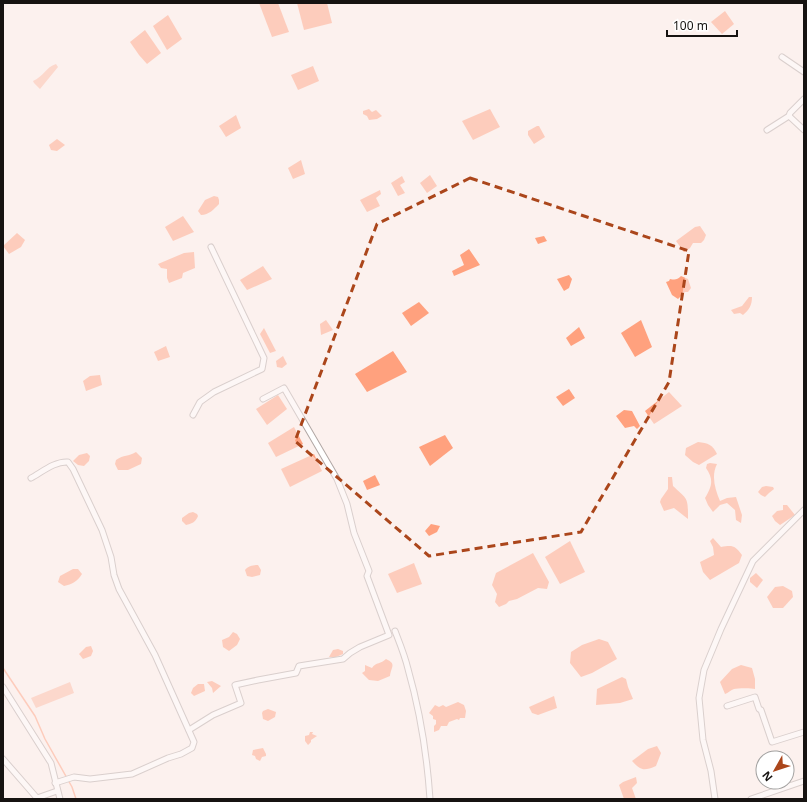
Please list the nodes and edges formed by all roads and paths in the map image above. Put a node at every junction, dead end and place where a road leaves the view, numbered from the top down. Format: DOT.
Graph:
graph roads {
  1 [pos="782,57"];
  2 [pos="804,72"];
  3 [pos="804,99"];
  4 [pos="789,116"];
  5 [pos="767,130"];
  6 [pos="804,130"];
  7 [pos="211,247"];
  8 [pos="263,399"];
  9 [pos="192,414"];
  10 [pos="31,478"];
  11 [pos="804,510"];
  12 [pos="395,631"];
  13 [pos="3,686"];
  14 [pos="727,706"];
  15 [pos="189,730"];
  16 [pos="804,732"];
  17 [pos="3,759"];
  18 [pos="804,782"];
  19 [pos="55,783"];
  20 [pos="57,791"];
  21 [pos="60,799"];
  22 [pos="430,799"];
  23 [pos="715,799"];
  24 [pos="751,799"];
  1 -- 2 [label="street"];
  3 -- 4 [label="street"];
  4 -- 5 [label="street"];
  4 -- 6 [label="street"];
  7 -- 9 [label="street"];
  8 -- 15 [label="street"];
  10 -- 15 [label="street"];
  11 -- 23 [label="street"];
  12 -- 22 [label="street"];
  13 -- 19 [label="street"];
  14 -- 16 [label="street"];
  15 -- 19 [label="street"];
  17 -- 20 [label="street"];
  18 -- 24 [label="street"];
  19 -- 20 [label="street"];
  20 -- 21 [label="street"];
}
